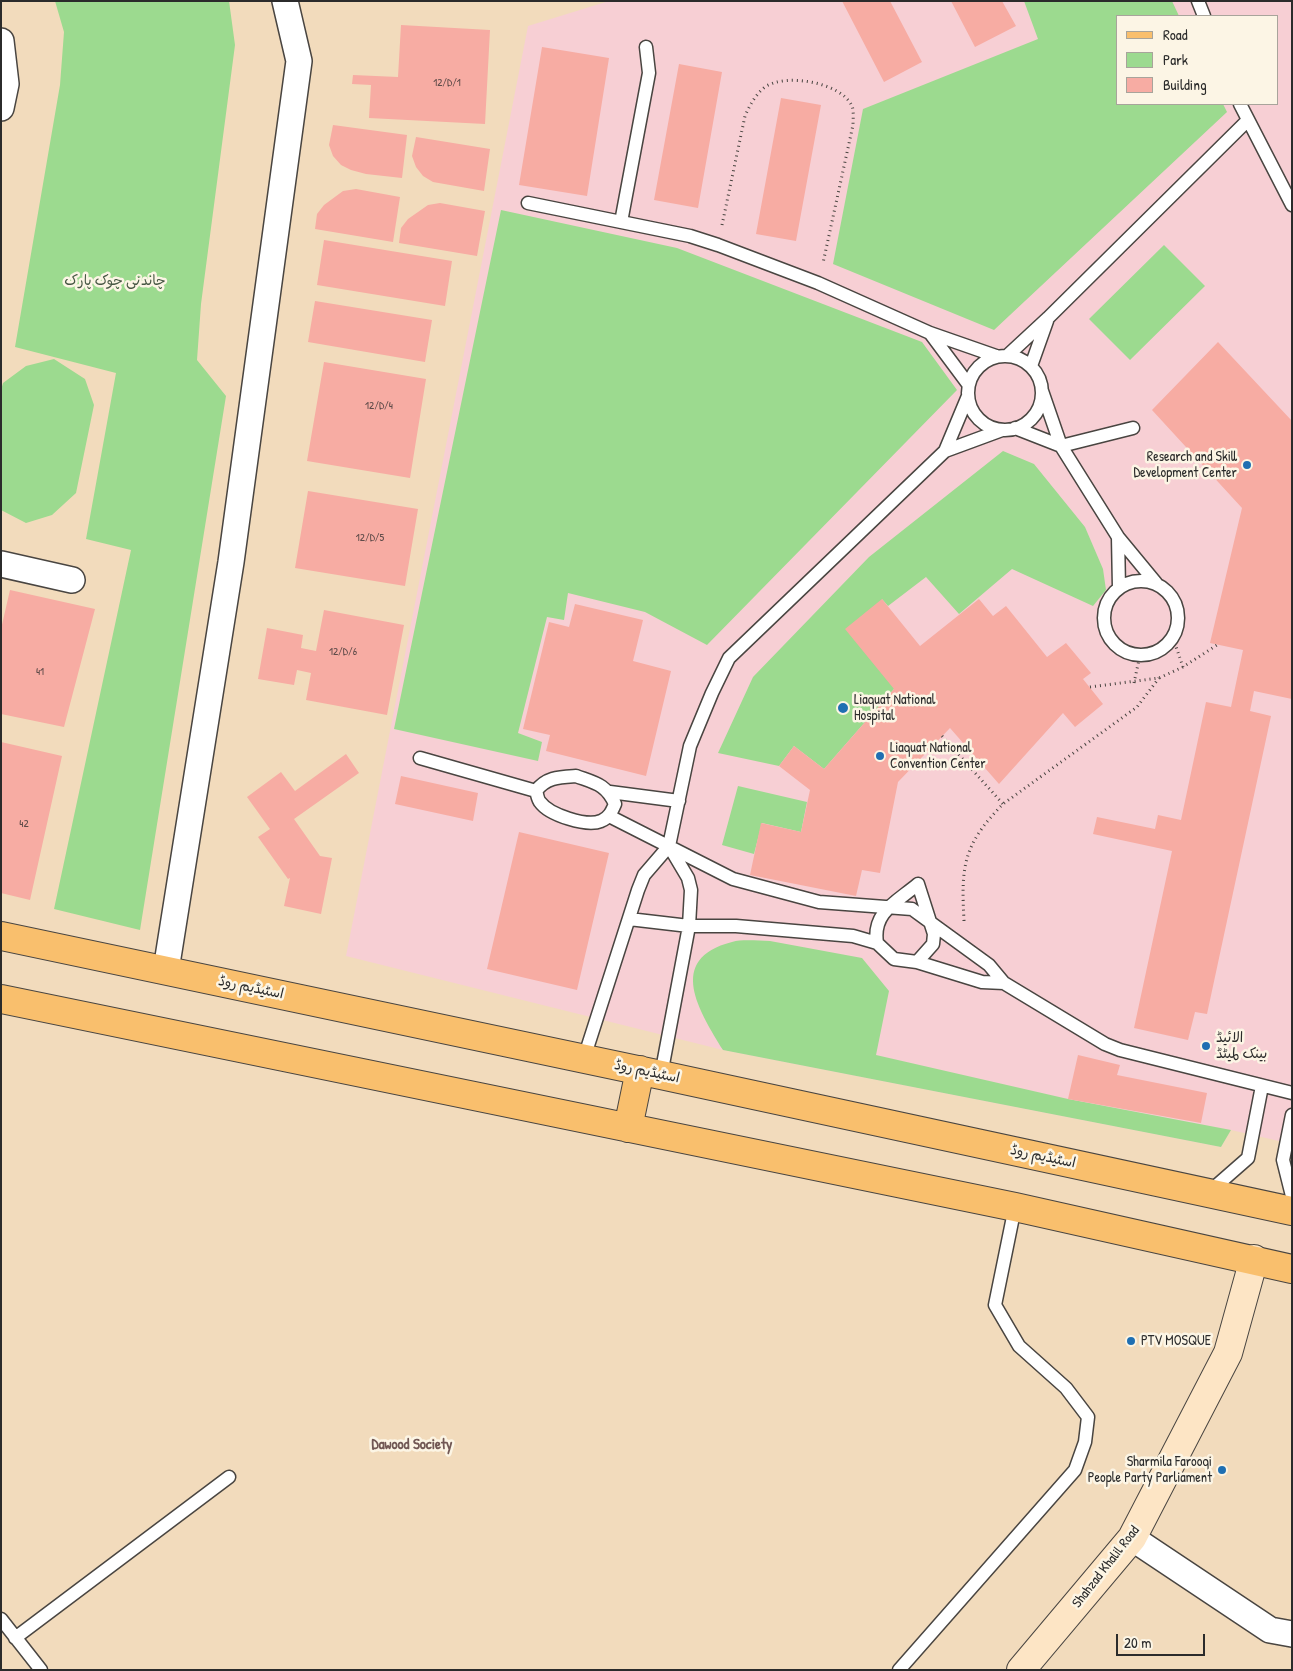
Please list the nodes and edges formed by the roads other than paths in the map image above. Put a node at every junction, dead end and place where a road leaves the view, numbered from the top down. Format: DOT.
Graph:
graph roads {
  1 [pos="285,1"];
  2 [pos="1198,1"];
  3 [pos="1204,15"];
  4 [pos="1,41"];
  5 [pos="646,47"];
  6 [pos="1240,105"];
  7 [pos="1,108"];
  8 [pos="1247,121"];
  9 [pos="528,203"];
  10 [pos="1292,205"];
  11 [pos="621,222"];
  12 [pos="1048,318"];
  13 [pos="930,333"];
  14 [pos="1001,356"];
  15 [pos="1031,366"];
  16 [pos="1042,389"];
  17 [pos="968,390"];
  18 [pos="1133,428"];
  19 [pos="1008,429"];
  20 [pos="1061,446"];
  21 [pos="945,450"];
  22 [pos="1118,537"];
  23 [pos="1,564"];
  24 [pos="72,580"];
  25 [pos="1156,583"];
  26 [pos="1118,588"];
  27 [pos="420,758"];
  28 [pos="536,791"];
  29 [pos="610,792"];
  30 [pos="679,801"];
  31 [pos="609,816"];
  32 [pos="670,846"];
  33 [pos="890,908"];
  34 [pos="629,919"];
  35 [pos="928,919"];
  36 [pos="689,926"];
  37 [pos="1,936"];
  38 [pos="877,943"];
  39 [pos="917,962"];
  40 [pos="166,970"];
  41 [pos="1004,983"];
  42 [pos="1,999"];
  43 [pos="584,1058"];
  44 [pos="650,1072"];
  45 [pos="1262,1086"];
  46 [pos="1292,1093"];
  47 [pos="1292,1114"];
  48 [pos="628,1128"];
  49 [pos="1208,1193"];
  50 [pos="1292,1196"];
  51 [pos="1015,1207"];
  52 [pos="1292,1211"];
  53 [pos="1254,1259"];
  54 [pos="1292,1269"];
  55 [pos="229,1477"];
  56 [pos="1132,1538"];
  57 [pos="1,1619"];
  58 [pos="1292,1634"];
  59 [pos="15,1638"];
  60 [pos="41,1670"];
  61 [pos="899,1670"];
  62 [pos="1021,1670"];
  1 -- 40 [label="street"];
  2 -- 3 [label="lane"];
  4 -- 7 [label="street"];
  5 -- 11 [label="lane"];
  6 -- 8 [label="lane"];
  8 -- 10 [label="lane"];
  8 -- 12 [label="lane"];
  9 -- 11 [label="lane"];
  11 -- 13 [label="lane"];
  12 -- 14 [label="lane"];
  12 -- 15 [label="lane"];
  13 -- 14 [label="lane"];
  13 -- 17 [label="lane"];
  14 -- 15 [label="lane"];
  14 -- 17 [label="lane"];
  15 -- 16 [label="lane"];
  16 -- 19 [label="lane"];
  16 -- 20 [label="lane"];
  17 -- 19 [label="lane"];
  17 -- 21 [label="lane"];
  18 -- 20 [label="lane"];
  19 -- 20 [label="lane"];
  19 -- 21 [label="lane"];
  20 -- 22 [label="lane"];
  21 -- 30 [label="lane"];
  22 -- 25 [label="lane"];
  22 -- 26 [label="lane"];
  23 -- 24 [label="street"];
  25 -- 26 [label="lane"];
  25 -- 26 [label="lane"];
  27 -- 28 [label="lane"];
  28 -- 29 [label="lane"];
  28 -- 31 [label="lane"];
  29 -- 30 [label="lane"];
  29 -- 31 [label="lane"];
  30 -- 32 [label="lane"];
  31 -- 32 [label="lane"];
  32 -- 33 [label="lane"];
  32 -- 34 [label="lane"];
  32 -- 36 [label="lane"];
  33 -- 35 [label="lane"];
  33 -- 35 [label="lane"];
  33 -- 38 [label="lane"];
  34 -- 36 [label="lane"];
  34 -- 43 [label="lane"];
  35 -- 39 [label="lane"];
  35 -- 41 [label="lane"];
  36 -- 38 [label="lane"];
  36 -- 44 [label="lane"];
  37 -- 40 [label="main road, اسٹیڈیم روڈ"];
  38 -- 39 [label="lane"];
  39 -- 41 [label="lane"];
  40 -- 43 [label="main road, اسٹیڈیم روڈ"];
  41 -- 45 [label="lane"];
  42 -- 48 [label="main road"];
  43 -- 44 [label="main road, اسٹیڈیم روڈ"];
  44 -- 48 [label="main road"];
  44 -- 49 [label="main road, اسٹیڈیم روڈ"];
  45 -- 46 [label="lane"];
  45 -- 49 [label="lane"];
  47 -- 50 [label="lane"];
  48 -- 51 [label="main road"];
  49 -- 52 [label="main road, اسٹیڈیم روڈ"];
  51 -- 53 [label="main road"];
  51 -- 61 [label="lane"];
  53 -- 54 [label="main road"];
  53 -- 56 [label="main road, Shahzad Khalil Road"];
  55 -- 59 [label="lane"];
  56 -- 58 [label="street"];
  56 -- 62 [label="main road, Shahzad Khalil Road"];
  57 -- 59 [label="lane"];
  59 -- 60 [label="lane"];
}
